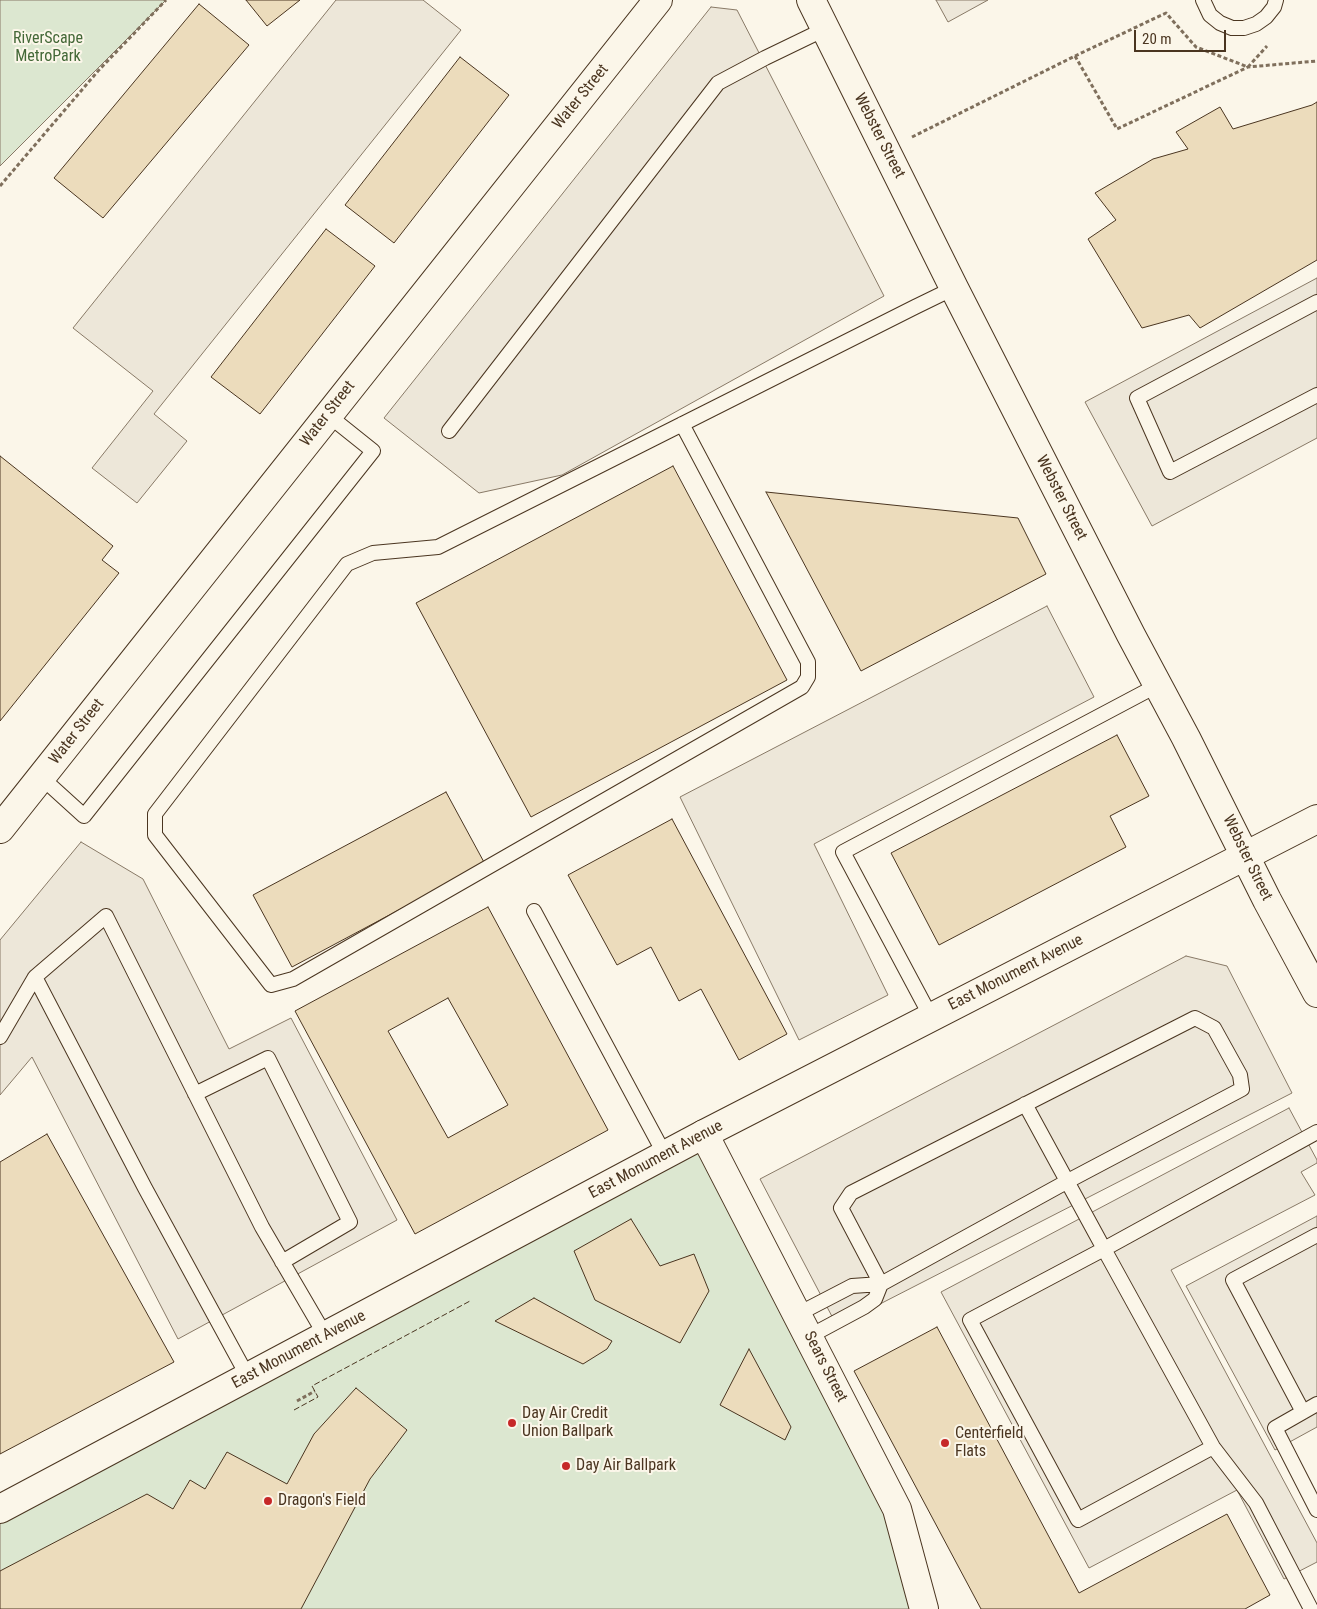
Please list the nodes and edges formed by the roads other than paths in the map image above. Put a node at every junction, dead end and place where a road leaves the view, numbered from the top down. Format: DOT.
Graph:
graph roads {
  1 [pos="658,0"];
  2 [pos="811,0"];
  3 [pos="1203,0"];
  4 [pos="1276,0"];
  5 [pos="825,29"];
  6 [pos="954,288"];
  7 [pos="1317,302"];
  8 [pos="1317,395"];
  9 [pos="328,415"];
  10 [pos="682,424"];
  11 [pos="449,431"];
  12 [pos="1158,685"];
  13 [pos="41,777"];
  14 [pos="1317,819"];
  15 [pos="0,829"];
  16 [pos="1246,855"];
  17 [pos="534,911"];
  18 [pos="35,977"];
  19 [pos="1317,993"];
  20 [pos="931,1018"];
  21 [pos="0,1037"];
  22 [pos="195,1094"];
  23 [pos="1025,1104"];
  24 [pos="1317,1132"];
  25 [pos="704,1134"];
  26 [pos="665,1155"];
  27 [pos="1068,1181"];
  28 [pos="1317,1234"];
  29 [pos="1104,1249"];
  30 [pos="282,1262"];
  31 [pos="882,1284"];
  32 [pos="804,1325"];
  33 [pos="325,1336"];
  34 [pos="248,1377"];
  35 [pos="1317,1404"];
  36 [pos="1303,1412"];
  37 [pos="1213,1447"];
  38 [pos="0,1508"];
  39 [pos="1317,1510"];
  40 [pos="924,1609"];
  41 [pos="1311,1609"];
  1 -- 9 [label="street, Water Street"];
  2 -- 5 [label="street, Webster Street"];
  3 -- 4 [label="lane"];
  5 -- 6 [label="street, Webster Street"];
  5 -- 11 [label="lane"];
  6 -- 10 [label="lane"];
  6 -- 12 [label="street, Webster Street"];
  7 -- 8 [label="lane"];
  9 -- 13 [label="street, Water Street"];
  9 -- 13 [label="lane"];
  10 -- 10 [label="lane"];
  12 -- 16 [label="street, Webster Street"];
  12 -- 20 [label="lane"];
  13 -- 15 [label="street, Water Street"];
  14 -- 16 [label="street, East Monument Avenue"];
  16 -- 19 [label="street, Webster Street"];
  16 -- 20 [label="street, East Monument Avenue"];
  17 -- 26 [label="lane"];
  18 -- 21 [label="lane"];
  18 -- 22 [label="lane"];
  18 -- 34 [label="lane"];
  20 -- 25 [label="street, East Monument Avenue"];
  22 -- 30 [label="lane"];
  22 -- 30 [label="lane"];
  23 -- 27 [label="lane"];
  23 -- 27 [label="lane"];
  23 -- 31 [label="lane"];
  24 -- 29 [label="lane"];
  25 -- 26 [label="street, East Monument Avenue"];
  25 -- 32 [label="street, Sears Street"];
  26 -- 33 [label="street, East Monument Avenue"];
  27 -- 29 [label="lane"];
  27 -- 31 [label="lane"];
  28 -- 36 [label="lane"];
  29 -- 37 [label="lane"];
  29 -- 37 [label="lane"];
  30 -- 33 [label="lane"];
  31 -- 32 [label="lane"];
  31 -- 32 [label="lane"];
  32 -- 40 [label="street, Sears Street"];
  33 -- 34 [label="street, East Monument Avenue"];
  34 -- 38 [label="street, East Monument Avenue"];
  35 -- 36 [label="lane"];
  36 -- 39 [label="lane"];
  37 -- 41 [label="lane"];
}
